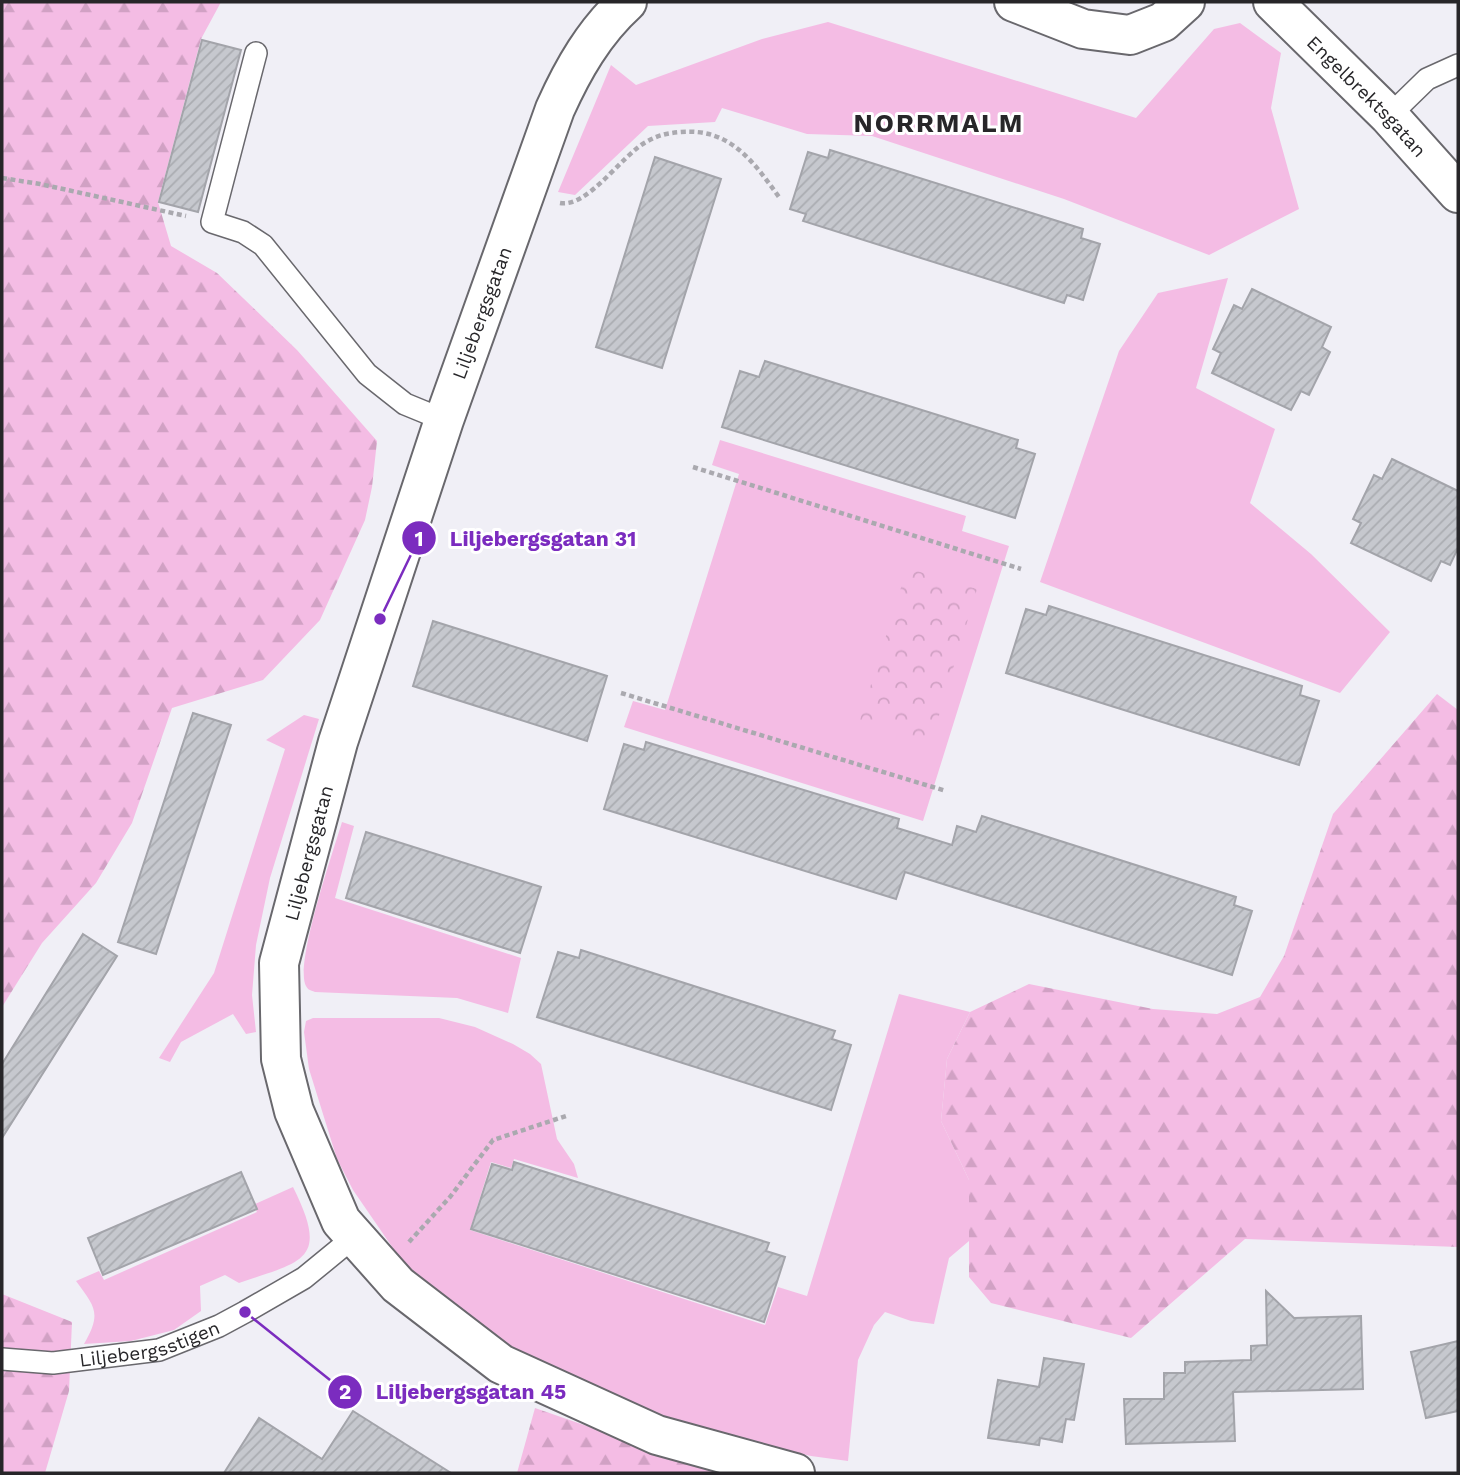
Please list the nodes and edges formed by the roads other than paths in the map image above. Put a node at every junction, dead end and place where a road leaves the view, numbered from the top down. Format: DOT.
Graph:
graph roads {
  1 [pos="625,2"];
  2 [pos="1014,2"];
  3 [pos="1185,2"];
  4 [pos="1273,2"];
  5 [pos="256,53"];
  6 [pos="1458,65"];
  7 [pos="1389,116"];
  8 [pos="1458,193"];
  9 [pos="444,420"];
  10 [pos="354,1237"];
  11 [pos="2,1359"];
  12 [pos="795,1473"];
  1 -- 9 [label="street, Liljebergsgatan"];
  2 -- 3 [label="street"];
  4 -- 7 [label="street, Engelbrektsgatan"];
  5 -- 9 [label="lane"];
  6 -- 7 [label="lane"];
  7 -- 8 [label="street, Engelbrektsgatan"];
  9 -- 10 [label="street, Liljebergsgatan"];
  10 -- 11 [label="lane, Liljebergsstigen"];
  10 -- 12 [label="street, Liljebergsgatan"];
}
